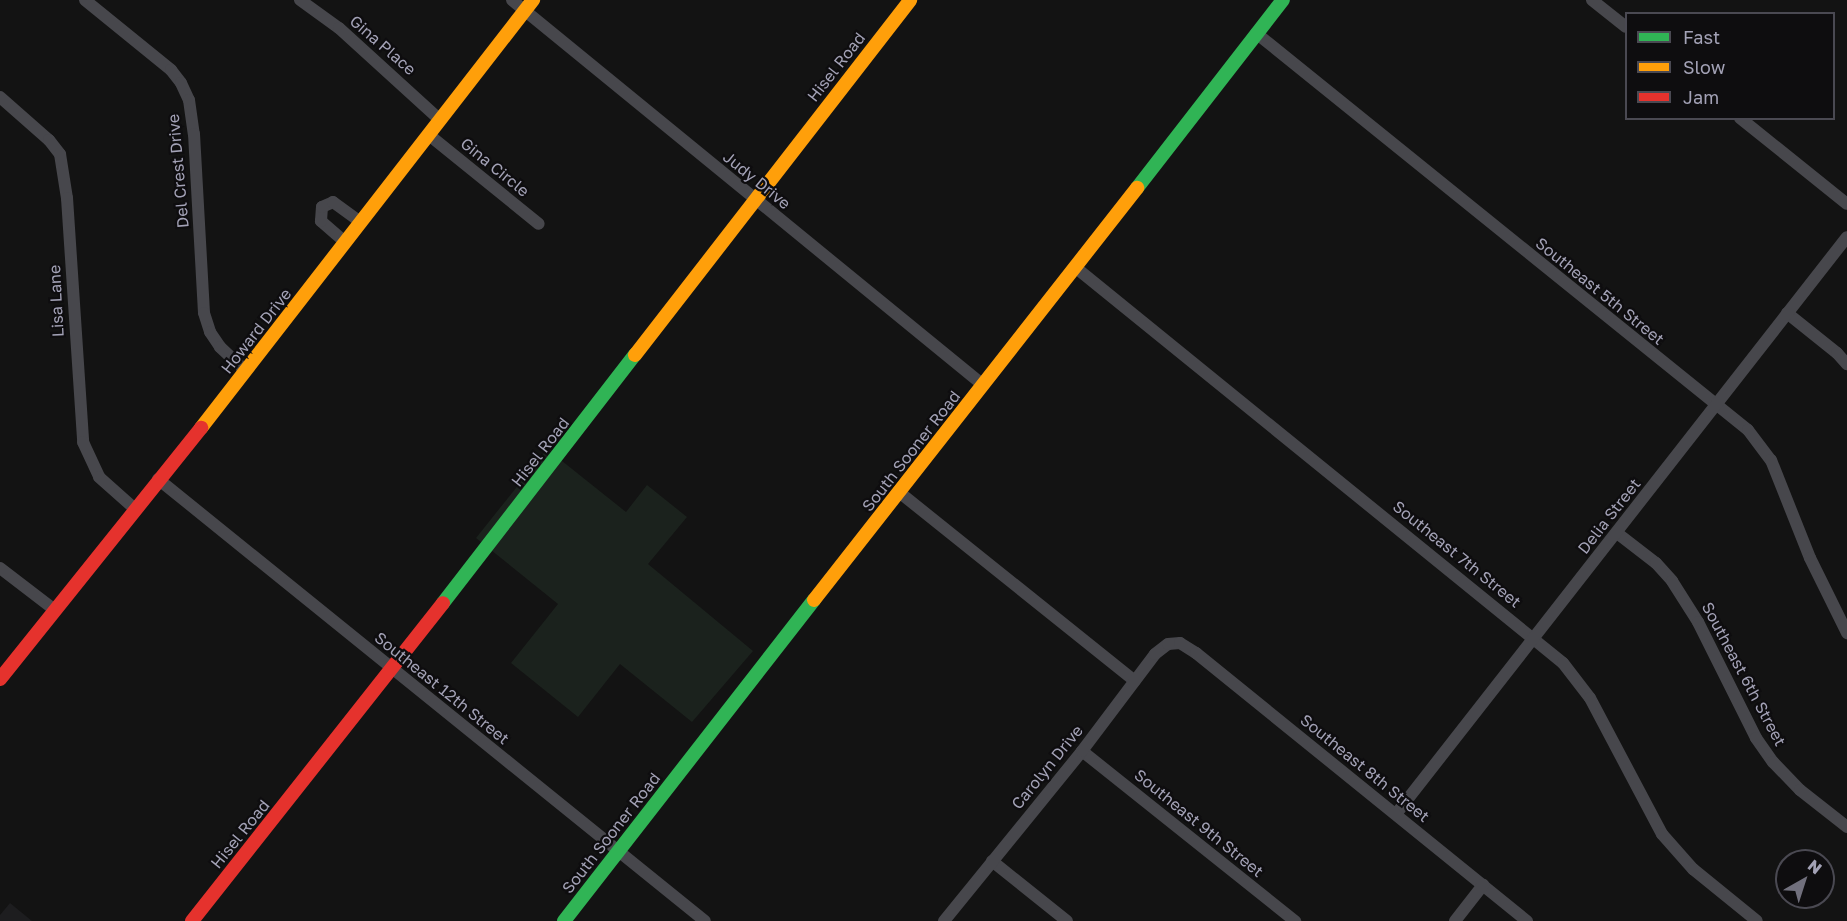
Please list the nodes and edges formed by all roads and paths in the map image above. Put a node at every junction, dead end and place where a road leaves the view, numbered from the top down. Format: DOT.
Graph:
graph roads {
  1 [pos="85,0"];
  2 [pos="300,0"];
  3 [pos="512,0"];
  4 [pos="910,0"];
  5 [pos="1283,0"];
  6 [pos="1592,0"];
  7 [pos="529,5"];
  8 [pos="1625,26"];
  9 [pos="1256,33"];
  10 [pos="0,97"];
  11 [pos="440,120"];
  12 [pos="1742,120"];
  13 [pos="429,135"];
  14 [pos="754,200"];
  15 [pos="1847,204"];
  16 [pos="361,222"];
  17 [pos="539,225"];
  18 [pos="1847,237"];
  19 [pos="345,242"];
  20 [pos="1075,267"];
  21 [pos="1787,313"];
  22 [pos="1847,364"];
  23 [pos="246,371"];
  24 [pos="983,385"];
  25 [pos="1714,405"];
  26 [pos="158,479"];
  27 [pos="899,492"];
  28 [pos="135,509"];
  29 [pos="1617,533"];
  30 [pos="0,568"];
  31 [pos="55,610"];
  32 [pos="1847,633"];
  33 [pos="1533,637"];
  34 [pos="1180,643"];
  35 [pos="392,669"];
  36 [pos="0,679"];
  37 [pos="1135,681"];
  38 [pos="1082,751"];
  39 [pos="1396,814"];
  40 [pos="1847,827"];
  41 [pos="618,851"];
  42 [pos="992,861"];
  43 [pos="1483,885"];
  44 [pos="192,921"];
  45 [pos="564,921"];
  46 [pos="705,921"];
  47 [pos="944,921"];
  48 [pos="1067,921"];
  49 [pos="1295,921"];
  50 [pos="1455,921"];
  51 [pos="1527,921"];
  52 [pos="1757,921"];
  1 -- 23 [label="street, Del Crest Drive"];
  2 -- 11 [label="street, Gina Place"];
  3 -- 7 [label="street, Judy Drive"];
  4 -- 14 [label="street, Hisel Road"];
  5 -- 9 [label="street, South Sooner Road"];
  6 -- 8 [label="street"];
  7 -- 11 [label="street, Howard Drive"];
  7 -- 14 [label="street, Judy Drive"];
  9 -- 20 [label="street, South Sooner Road"];
  9 -- 25 [label="street, Southeast 5th Street"];
  10 -- 28 [label="street, Lisa Lane"];
  11 -- 13 [label="street, Howard Drive"];
  12 -- 15 [label="street"];
  13 -- 16 [label="street, Howard Drive"];
  13 -- 17 [label="street, Gina Circle"];
  14 -- 24 [label="street, Judy Drive"];
  14 -- 35 [label="street, Hisel Road"];
  16 -- 19 [label="street, Howard Drive"];
  16 -- 19 [label="street"];
  18 -- 21 [label="street, Delia Street"];
  19 -- 23 [label="street, Howard Drive"];
  20 -- 24 [label="street, South Sooner Road"];
  20 -- 33 [label="street, Southeast 7th Street"];
  21 -- 22 [label="street"];
  21 -- 25 [label="street, Delia Street"];
  23 -- 26 [label="street, Howard Drive"];
  24 -- 27 [label="street, South Sooner Road"];
  25 -- 29 [label="street, Delia Street"];
  25 -- 32 [label="street, Southeast 5th Street"];
  26 -- 28 [label="street, Howard Drive"];
  26 -- 35 [label="street, Southeast 12th Street"];
  27 -- 37 [label="street"];
  27 -- 41 [label="street, South Sooner Road"];
  28 -- 31 [label="street, Howard Drive"];
  29 -- 33 [label="street, Delia Street"];
  29 -- 40 [label="street, Southeast 6th Street"];
  30 -- 31 [label="street"];
  31 -- 36 [label="street, Howard Drive"];
  33 -- 39 [label="street, Delia Street"];
  33 -- 52 [label="street, Southeast 7th Street"];
  34 -- 37 [label="street, Carolyn Drive"];
  34 -- 39 [label="street, Southeast 8th Street"];
  35 -- 41 [label="street, Southeast 12th Street"];
  35 -- 44 [label="street, Hisel Road"];
  37 -- 38 [label="street, Carolyn Drive"];
  38 -- 42 [label="street, Carolyn Drive"];
  38 -- 49 [label="street, Southeast 9th Street"];
  39 -- 43 [label="street, Southeast 8th Street"];
  41 -- 45 [label="street, South Sooner Road"];
  41 -- 46 [label="street, Southeast 12th Street"];
  42 -- 47 [label="street, Carolyn Drive"];
  42 -- 48 [label="street"];
  43 -- 50 [label="street"];
  43 -- 51 [label="street, Southeast 8th Street"];
}
